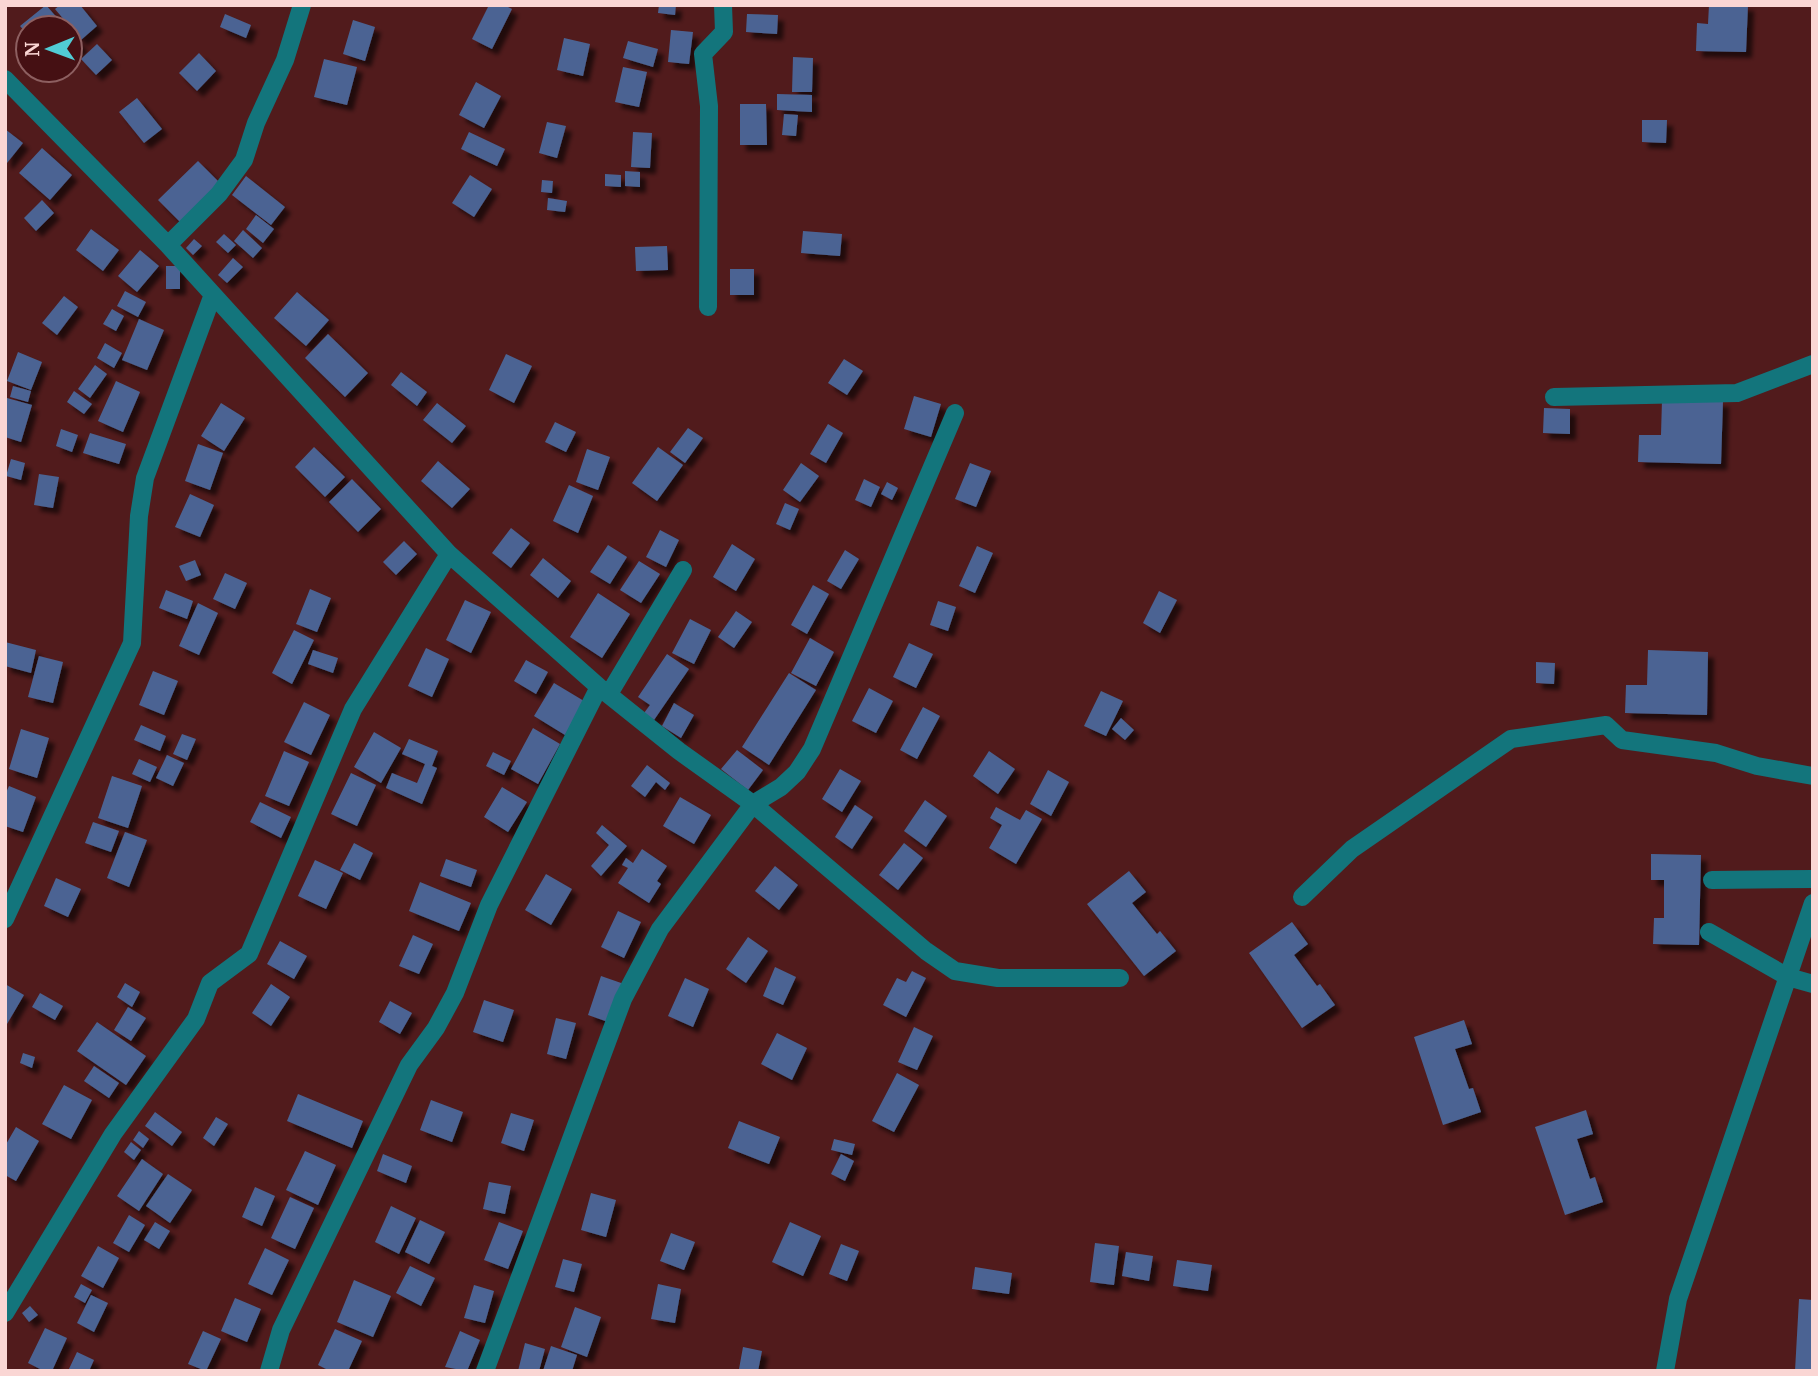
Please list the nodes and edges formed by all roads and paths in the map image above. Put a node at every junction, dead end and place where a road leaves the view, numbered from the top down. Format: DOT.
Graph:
graph roads {
  1 [pos="302,5"];
  2 [pos="723,5"];
  3 [pos="5,79"];
  4 [pos="168,245"];
  5 [pos="212,297"];
  6 [pos="708,307"];
  7 [pos="1813,364"];
  8 [pos="1554,397"];
  9 [pos="955,413"];
  10 [pos="449,554"];
  11 [pos="683,570"];
  12 [pos="604,691"];
  13 [pos="1813,776"];
  14 [pos="753,804"];
  15 [pos="1813,879"];
  16 [pos="1712,880"];
  17 [pos="1302,897"];
  18 [pos="1813,904"];
  19 [pos="5,919"];
  20 [pos="1709,932"];
  21 [pos="1788,977"];
  22 [pos="1120,978"];
  23 [pos="1813,984"];
  24 [pos="5,1313"];
  25 [pos="269,1371"];
  26 [pos="485,1371"];
  27 [pos="1665,1371"];
  1 -- 4 [label="street"];
  2 -- 6 [label="street"];
  3 -- 4 [label="street"];
  4 -- 5 [label="street"];
  5 -- 10 [label="street"];
  5 -- 19 [label="street"];
  7 -- 8 [label="street"];
  9 -- 14 [label="street"];
  10 -- 12 [label="street"];
  10 -- 24 [label="street"];
  11 -- 12 [label="street"];
  12 -- 14 [label="street"];
  12 -- 25 [label="street"];
  13 -- 17 [label="street"];
  14 -- 22 [label="street"];
  14 -- 26 [label="street"];
  15 -- 16 [label="street"];
  18 -- 21 [label="street"];
  20 -- 21 [label="street"];
  21 -- 23 [label="street"];
  21 -- 27 [label="street"];
}
